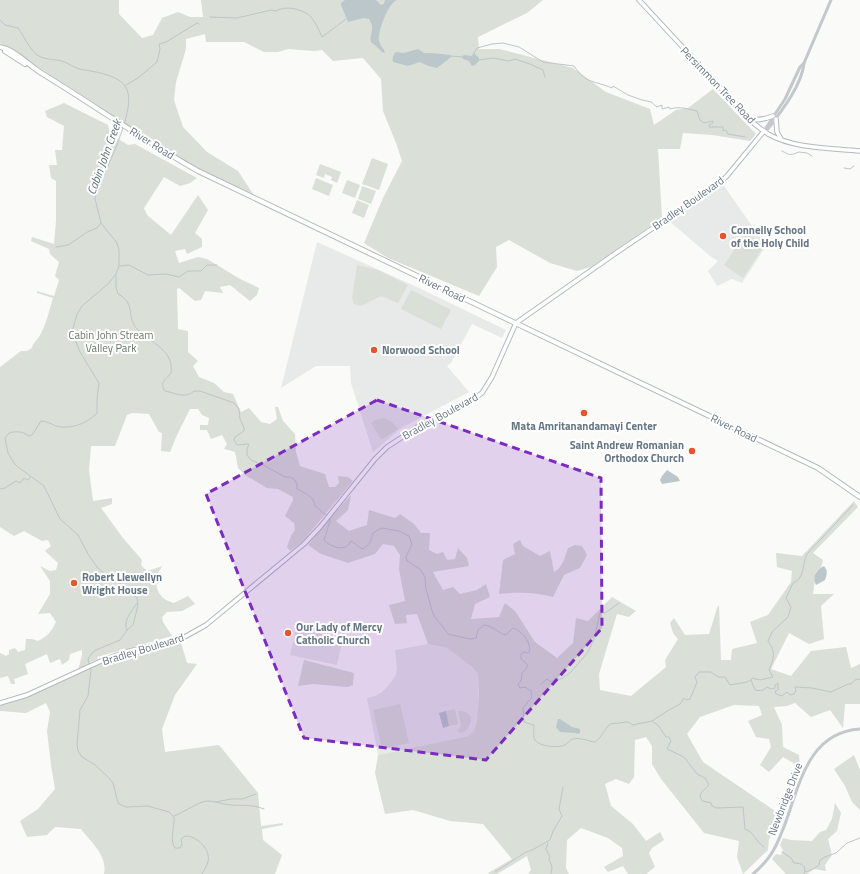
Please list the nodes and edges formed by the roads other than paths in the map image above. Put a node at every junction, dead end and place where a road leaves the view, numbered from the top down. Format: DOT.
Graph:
graph roads {
  1 [pos="639,0"];
  2 [pos="831,0"];
  3 [pos="0,47"];
  4 [pos="748,118"];
  5 [pos="774,118"];
  6 [pos="764,131"];
  7 [pos="781,140"];
  8 [pos="860,151"];
  9 [pos="516,323"];
  10 [pos="860,497"];
  11 [pos="0,703"];
  12 [pos="860,729"];
  13 [pos="753,874"];
  1 -- 4 [label="main road, Persimmon Tree Road"];
  2 -- 5 [label="street"];
  3 -- 9 [label="main road, River Road"];
  4 -- 5 [label="main road"];
  4 -- 6 [label="main road, Persimmon Tree Road"];
  5 -- 6 [label="street"];
  5 -- 7 [label="main road"];
  6 -- 7 [label="main road, Persimmon Tree Road"];
  6 -- 9 [label="main road, Bradley Boulevard"];
  7 -- 8 [label="main road, Persimmon Tree Road"];
  9 -- 10 [label="main road, River Road"];
  9 -- 11 [label="main road, Bradley Boulevard"];
  12 -- 13 [label="street, Newbridge Drive"];
}
